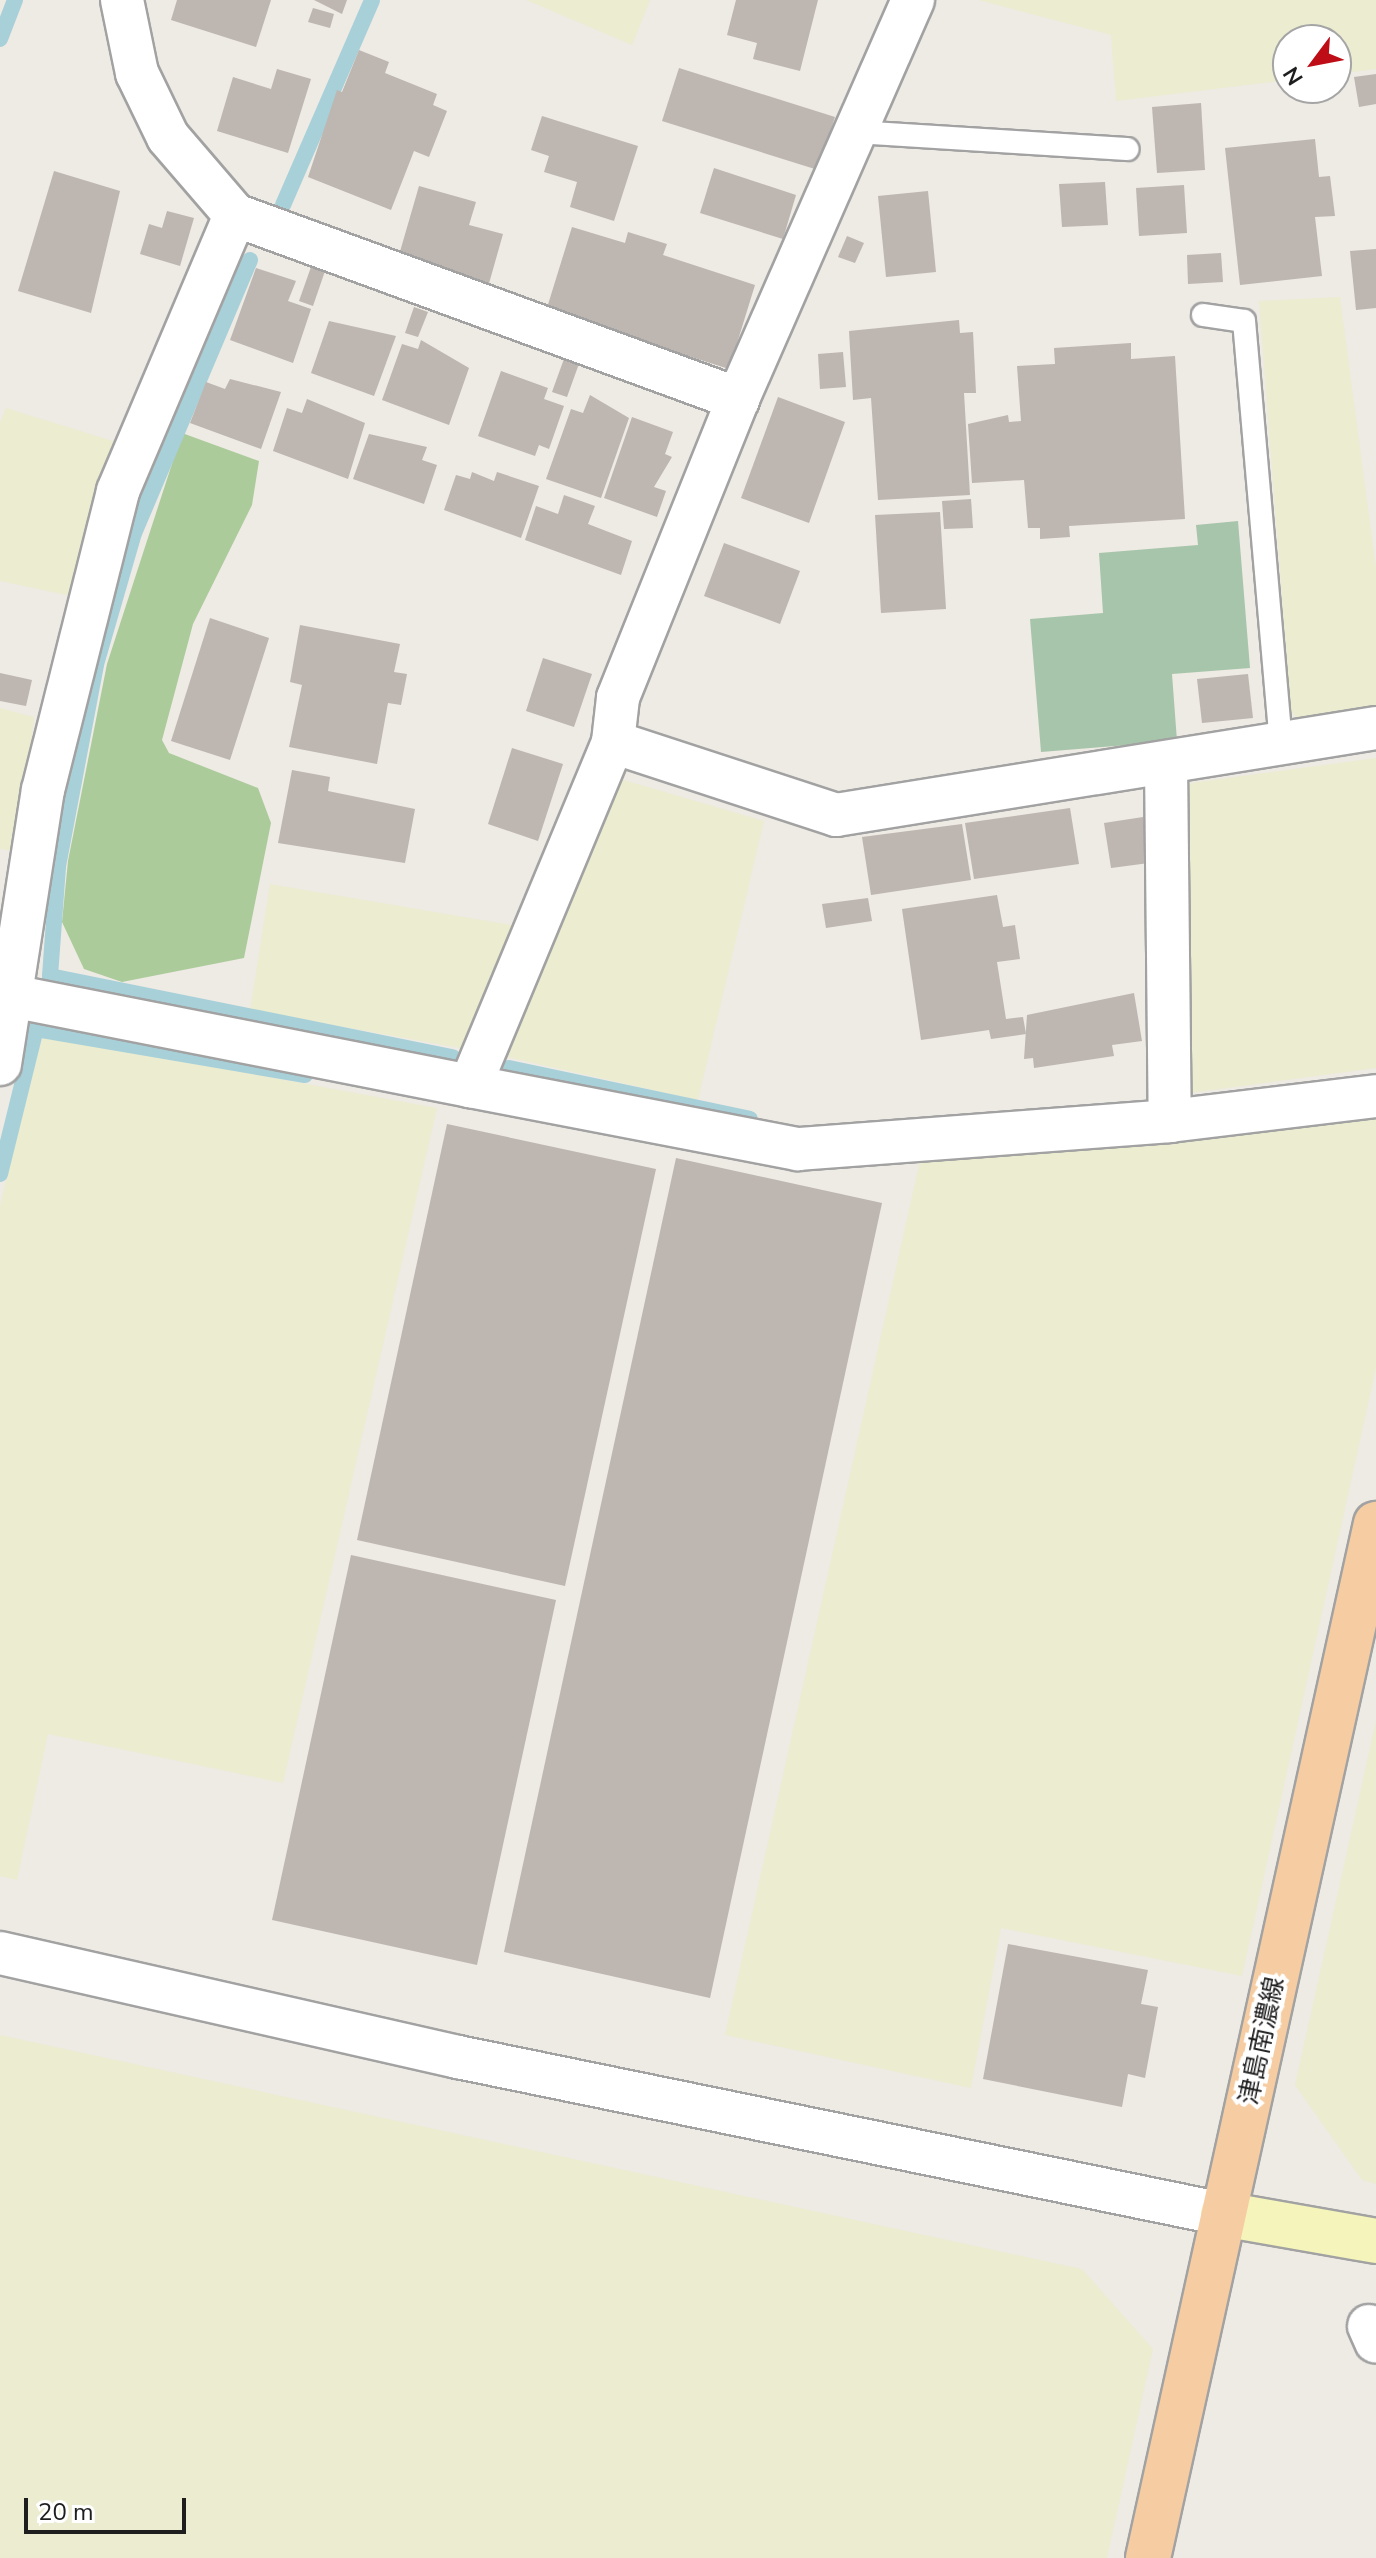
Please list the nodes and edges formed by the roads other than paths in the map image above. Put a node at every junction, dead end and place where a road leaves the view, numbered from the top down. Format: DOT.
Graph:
graph roads {
  1 [pos="122,0"];
  2 [pos="913,0"];
  3 [pos="855,132"];
  4 [pos="1127,149"];
  5 [pos="235,215"];
  6 [pos="1203,315"];
  7 [pos="738,399"];
  8 [pos="1376,728"];
  9 [pos="613,742"];
  10 [pos="1281,745"];
  11 [pos="1166,763"];
  12 [pos="16,997"];
  13 [pos="0,1064"];
  14 [pos="470,1086"];
  15 [pos="1376,1096"];
  16 [pos="1170,1121"];
  17 [pos="1376,1524"];
  18 [pos="0,1953"];
  19 [pos="1223,2214"];
  20 [pos="1376,2241"];
  21 [pos="1148,2558"];
  1 -- 5 [label="street"];
  2 -- 3 [label="street"];
  3 -- 4 [label="lane"];
  3 -- 7 [label="street"];
  5 -- 7 [label="street"];
  5 -- 12 [label="street"];
  6 -- 10 [label="lane"];
  7 -- 9 [label="street"];
  8 -- 10 [label="street"];
  9 -- 11 [label="street"];
  9 -- 14 [label="street"];
  10 -- 11 [label="street"];
  11 -- 16 [label="street"];
  12 -- 13 [label="street"];
  12 -- 14 [label="street"];
  14 -- 16 [label="street"];
  15 -- 16 [label="street"];
  17 -- 19 [label="main road, 津島南濃線"];
  18 -- 19 [label="street"];
  19 -- 20 [label="street"];
  19 -- 21 [label="main road, 津島南濃線"];
}
